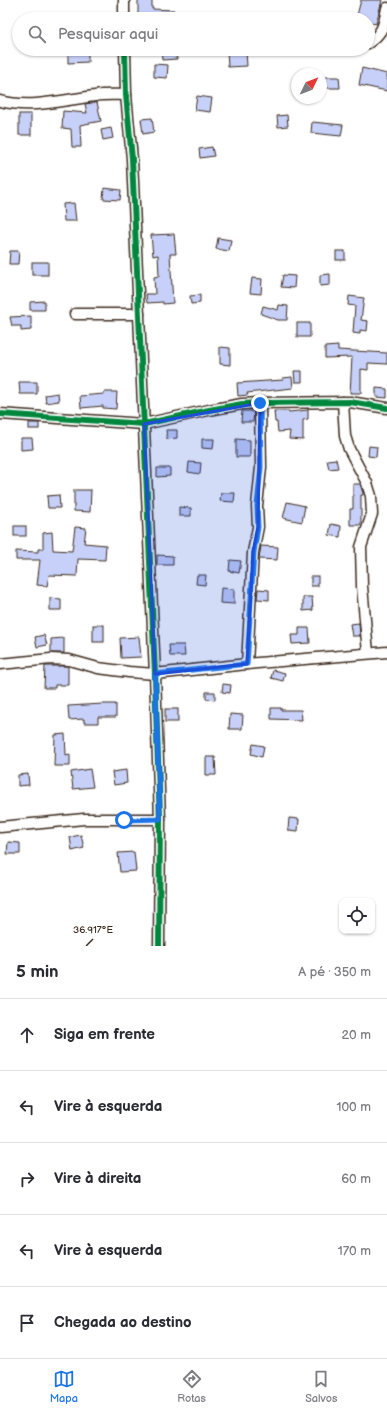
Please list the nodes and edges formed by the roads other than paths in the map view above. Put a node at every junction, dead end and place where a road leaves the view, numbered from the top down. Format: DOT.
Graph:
graph roads {
  1 [pos="124,0"];
  2 [pos="387,8"];
  3 [pos="124,12"];
  4 [pos="375,38"];
  5 [pos="125,56"];
  6 [pos="126,95"];
  7 [pos="0,101"];
  8 [pos="75,314"];
  9 [pos="139,314"];
  10 [pos="343,402"];
  11 [pos="260,403"];
  12 [pos="387,408"];
  13 [pos="0,414"];
  14 [pos="144,424"];
  15 [pos="387,652"];
  16 [pos="368,653"];
  17 [pos="0,664"];
  18 [pos="247,664"];
  19 [pos="155,674"];
  20 [pos="160,819"];
  21 [pos="0,827"];
  22 [pos="160,946"];
  1 -- 3 [label="street"];
  2 -- 4 [label="street"];
  5 -- 6 [label="street"];
  6 -- 7 [label="street"];
  6 -- 9 [label="street"];
  8 -- 9 [label="street"];
  9 -- 14 [label="street"];
  10 -- 11 [label="street"];
  10 -- 12 [label="street"];
  10 -- 16 [label="street"];
  11 -- 14 [label="street"];
  11 -- 18 [label="street"];
  13 -- 14 [label="street"];
  14 -- 19 [label="street"];
  15 -- 16 [label="street"];
  16 -- 18 [label="street"];
  17 -- 19 [label="street"];
  18 -- 19 [label="street"];
  19 -- 20 [label="street"];
  20 -- 21 [label="street"];
  20 -- 22 [label="street"];
}
